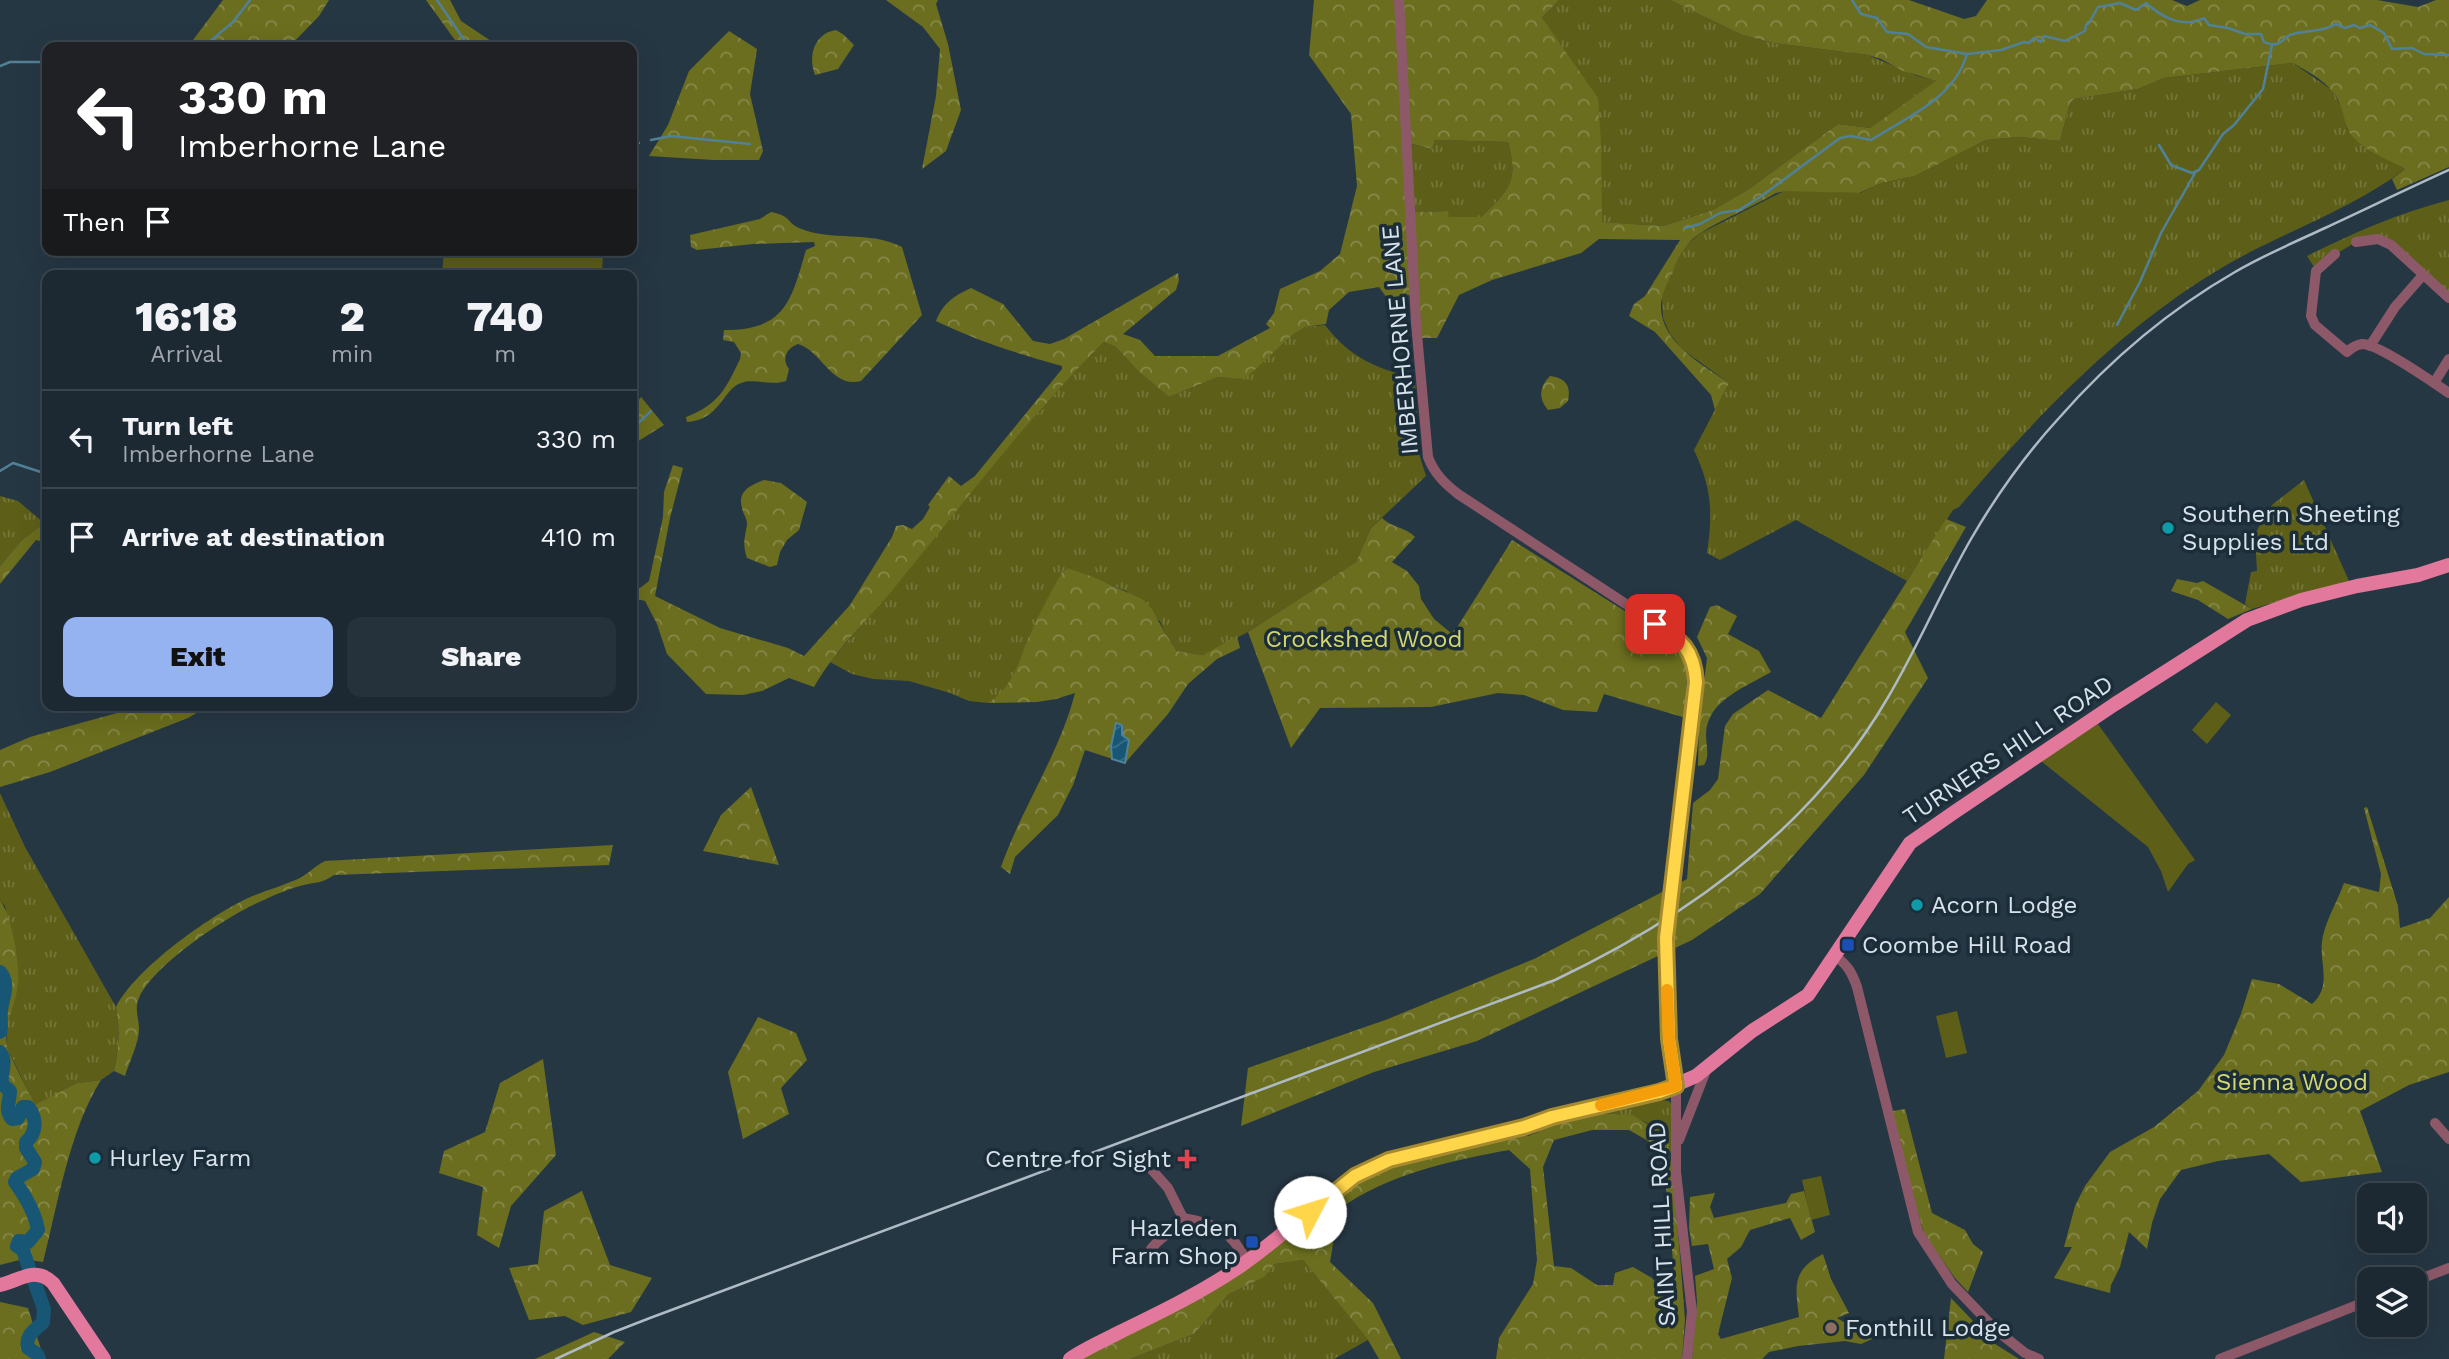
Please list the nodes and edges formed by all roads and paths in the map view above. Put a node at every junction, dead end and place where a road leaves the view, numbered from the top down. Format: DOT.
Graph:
graph roads {
  1 [pos="1399,0"];
  2 [pos="2356,242"];
  3 [pos="2335,254"];
  4 [pos="2423,275"];
  5 [pos="2449,298"];
  6 [pos="2370,346"];
  7 [pos="2449,359"];
  8 [pos="2434,383"];
  9 [pos="2449,393"];
  10 [pos="2449,565"];
  11 [pos="1836,956"];
  12 [pos="1707,1068"];
  13 [pos="1676,1086"];
  14 [pos="2435,1123"];
  15 [pos="2449,1139"];
  16 [pos="1676,1148"];
  17 [pos="1152,1170"];
  18 [pos="1183,1218"];
  19 [pos="1151,1249"];
  20 [pos="1247,1262"];
  21 [pos="2449,1268"];
  22 [pos="2427,1276"];
  23 [pos="0,1285"];
  24 [pos="2357,1305"];
  25 [pos="104,1359"];
  26 [pos="1070,1359"];
  27 [pos="1687,1359"];
  28 [pos="2039,1359"];
  29 [pos="2220,1359"];
  1 -- 13 [label="street, IMBERHORNE LANE, bridge"];
  2 -- 4 [label="street"];
  3 -- 6 [label="street"];
  4 -- 5 [label="street"];
  4 -- 6 [label="street"];
  6 -- 8 [label="street"];
  7 -- 8 [label="street"];
  8 -- 9 [label="street"];
  10 -- 11 [label="main road, TURNERS HILL ROAD"];
  11 -- 12 [label="main road, TURNERS HILL ROAD"];
  11 -- 28 [label="street"];
  12 -- 13 [label="main road, TURNERS HILL ROAD"];
  12 -- 16 [label="street"];
  13 -- 16 [label="street, SAINT HILL ROAD"];
  13 -- 20 [label="main road, TURNERS HILL ROAD"];
  14 -- 15 [label="street"];
  16 -- 27 [label="street, SAINT HILL ROAD"];
  17 -- 18 [label="street"];
  18 -- 19 [label="street"];
  18 -- 20 [label="street"];
  20 -- 26 [label="main road, TURNERS HILL ROAD"];
  21 -- 22 [label="street"];
  23 -- 25 [label="main road"];
  24 -- 29 [label="street"];
}
